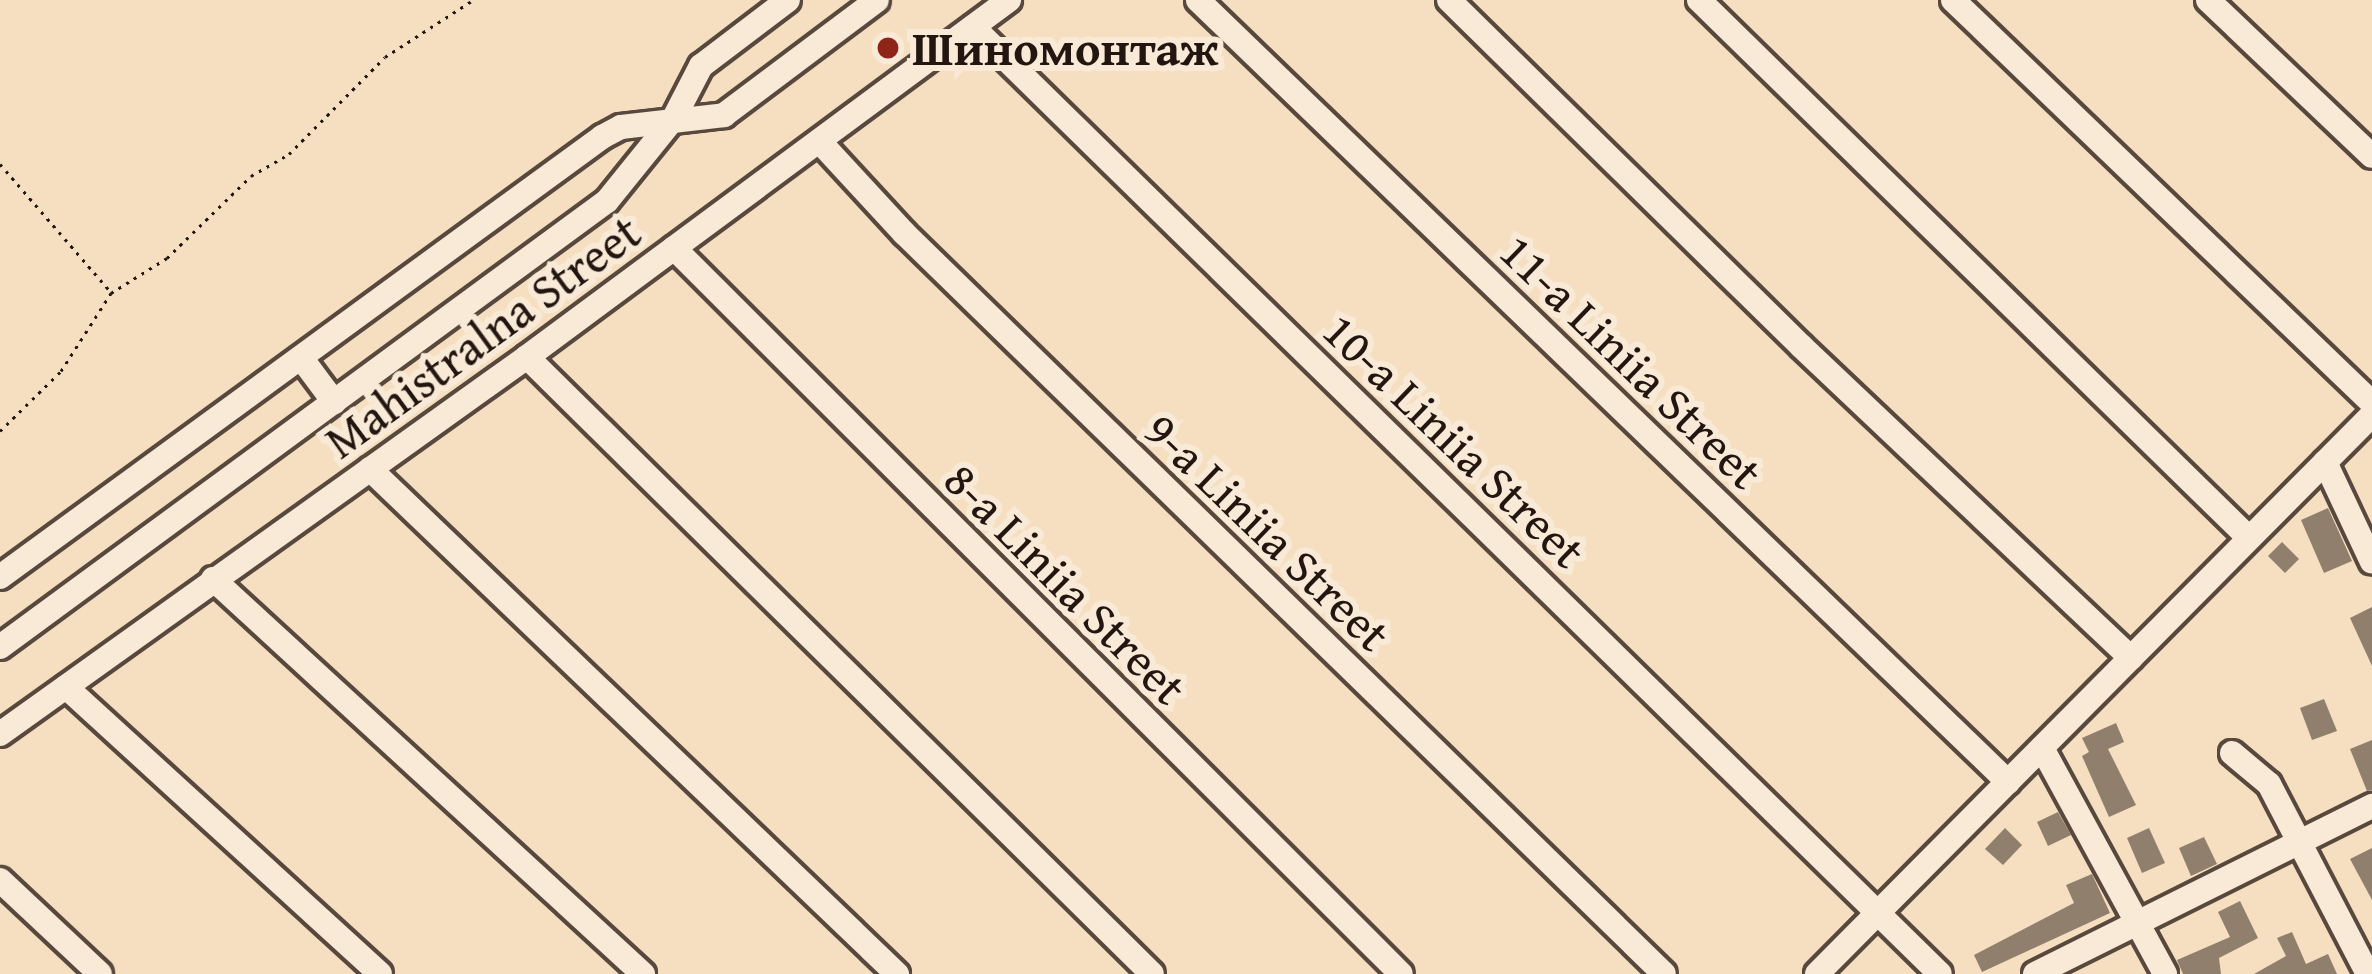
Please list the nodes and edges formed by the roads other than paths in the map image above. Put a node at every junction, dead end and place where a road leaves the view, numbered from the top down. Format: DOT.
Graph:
graph roads {
  1 [pos="788,0"];
  2 [pos="877,0"];
  3 [pos="1010,0"];
  4 [pos="1198,0"];
  5 [pos="1450,0"];
  6 [pos="1699,0"];
  7 [pos="1953,0"];
  8 [pos="2209,0"];
  9 [pos="973,27"];
  10 [pos="674,118"];
  11 [pos="820,142"];
  12 [pos="2372,156"];
  13 [pos="674,248"];
  14 [pos="527,357"];
  15 [pos="302,358"];
  16 [pos="334,402"];
  17 [pos="2372,404"];
  18 [pos="2372,415"];
  19 [pos="2325,462"];
  20 [pos="370,469"];
  21 [pos="2249,538"];
  22 [pos="2372,562"];
  23 [pos="0,577"];
  24 [pos="212,580"];
  25 [pos="0,647"];
  26 [pos="2131,658"];
  27 [pos="66,687"];
  28 [pos="0,734"];
  29 [pos="2042,748"];
  30 [pos="2232,753"];
  31 [pos="2008,782"];
  32 [pos="2372,806"];
  33 [pos="2302,839"];
  34 [pos="0,880"];
  35 [pos="1878,913"];
  36 [pos="2142,922"];
  37 [pos="100,974"];
  38 [pos="380,974"];
  39 [pos="643,974"];
  40 [pos="897,974"];
  41 [pos="1152,974"];
  42 [pos="1401,974"];
  43 [pos="1664,974"];
  44 [pos="1817,974"];
  45 [pos="1940,974"];
  46 [pos="2035,974"];
  47 [pos="2165,974"];
  48 [pos="2368,974"];
  1 -- 10 [label="street"];
  2 -- 10 [label="street"];
  3 -- 9 [label="street, Mahistralna Street"];
  4 -- 31 [label="street, 11-a Liniia Street"];
  5 -- 26 [label="street"];
  6 -- 21 [label="street"];
  7 -- 17 [label="street"];
  8 -- 12 [label="street"];
  9 -- 11 [label="street, Mahistralna Street"];
  9 -- 35 [label="street, 10-a Liniia Street"];
  10 -- 15 [label="street"];
  10 -- 16 [label="street"];
  11 -- 13 [label="street, Mahistralna Street"];
  11 -- 43 [label="street, 9-a Liniia Street"];
  13 -- 14 [label="street, Mahistralna Street"];
  13 -- 42 [label="street, 8-a Liniia Street"];
  14 -- 20 [label="street, Mahistralna Street"];
  14 -- 41 [label="street"];
  15 -- 16 [label="street"];
  15 -- 23 [label="street"];
  16 -- 25 [label="street"];
  18 -- 19 [label="street"];
  19 -- 21 [label="street"];
  19 -- 22 [label="street"];
  20 -- 24 [label="street, Mahistralna Street"];
  20 -- 40 [label="street"];
  21 -- 26 [label="street"];
  24 -- 27 [label="street, Mahistralna Street"];
  24 -- 39 [label="street"];
  26 -- 29 [label="street"];
  27 -- 28 [label="street, Mahistralna Street"];
  27 -- 38 [label="street"];
  29 -- 31 [label="street"];
  29 -- 36 [label="street"];
  30 -- 33 [label="street"];
  31 -- 35 [label="street"];
  32 -- 33 [label="street"];
  33 -- 36 [label="street"];
  33 -- 48 [label="street"];
  34 -- 37 [label="street"];
  35 -- 44 [label="street"];
  35 -- 45 [label="street, 10-a Liniia Street"];
  36 -- 46 [label="street"];
  36 -- 47 [label="street"];
}
